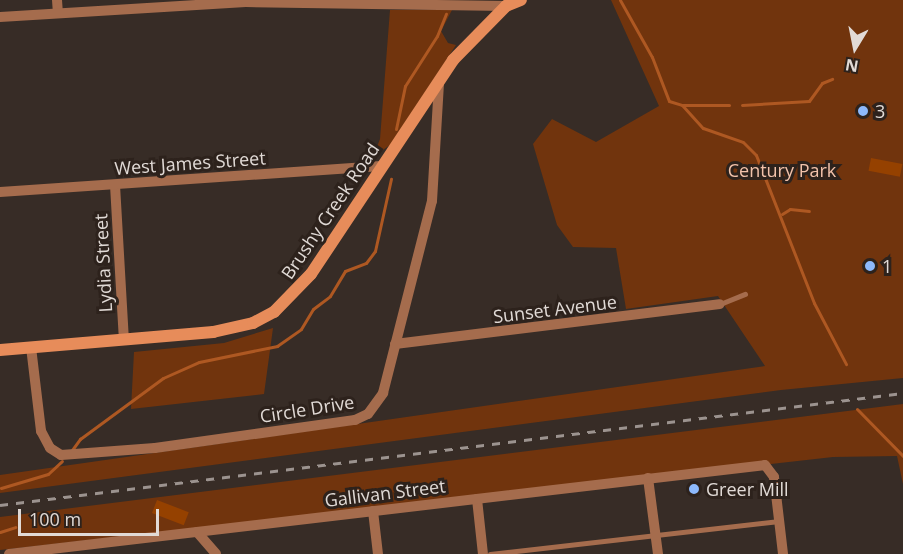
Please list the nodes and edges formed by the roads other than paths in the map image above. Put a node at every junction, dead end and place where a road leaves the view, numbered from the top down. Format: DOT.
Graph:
graph roads {
  1 [pos="57,0"];
  2 [pos="521,0"];
  3 [pos="246,1"];
  4 [pos="403,1"];
  5 [pos="506,6"];
  6 [pos="58,13"];
  7 [pos="0,17"];
  8 [pos="439,82"];
  9 [pos="381,166"];
  10 [pos="114,185"];
  11 [pos="0,192"];
  12 [pos="745,294"];
  13 [pos="720,304"];
  14 [pos="124,339"];
  15 [pos="395,345"];
  16 [pos="31,347"];
  17 [pos="0,350"];
  18 [pos="648,478"];
  19 [pos="477,499"];
  20 [pos="373,511"];
  21 [pos="779,521"];
  22 [pos="197,532"];
  23 [pos="656,533"];
  24 [pos="9,554"];
  25 [pos="216,554"];
  26 [pos="378,554"];
  27 [pos="483,554"];
  28 [pos="490,554"];
  29 [pos="658,554"];
  30 [pos="783,554"];
  1 -- 6 [label="street"];
  2 -- 5 [label="street, Brushy Creek Road"];
  3 -- 4 [label="street"];
  3 -- 6 [label="street"];
  4 -- 5 [label="street"];
  5 -- 8 [label="street, Brushy Creek Road"];
  6 -- 7 [label="street"];
  8 -- 9 [label="street, Brushy Creek Road"];
  8 -- 15 [label="street, Circle Drive"];
  9 -- 10 [label="street, West James Street"];
  9 -- 14 [label="street, Brushy Creek Road"];
  10 -- 11 [label="street, West James Street"];
  10 -- 14 [label="street, Lydia Street"];
  12 -- 13 [label="lane"];
  13 -- 15 [label="street, Sunset Avenue"];
  14 -- 16 [label="street, Brushy Creek Road"];
  15 -- 16 [label="street, Circle Drive"];
  16 -- 17 [label="street, Brushy Creek Road"];
  18 -- 19 [label="street, Gallivan Street"];
  18 -- 21 [label="street, Gallivan Street"];
  18 -- 23 [label="street"];
  19 -- 20 [label="street, Gallivan Street"];
  19 -- 27 [label="street"];
  20 -- 22 [label="street, Gallivan Street"];
  20 -- 26 [label="street"];
  21 -- 23 [label="lane"];
  21 -- 30 [label="street"];
  22 -- 24 [label="street, Gallivan Street"];
  22 -- 25 [label="street"];
  23 -- 28 [label="lane"];
  23 -- 29 [label="street"];
}
